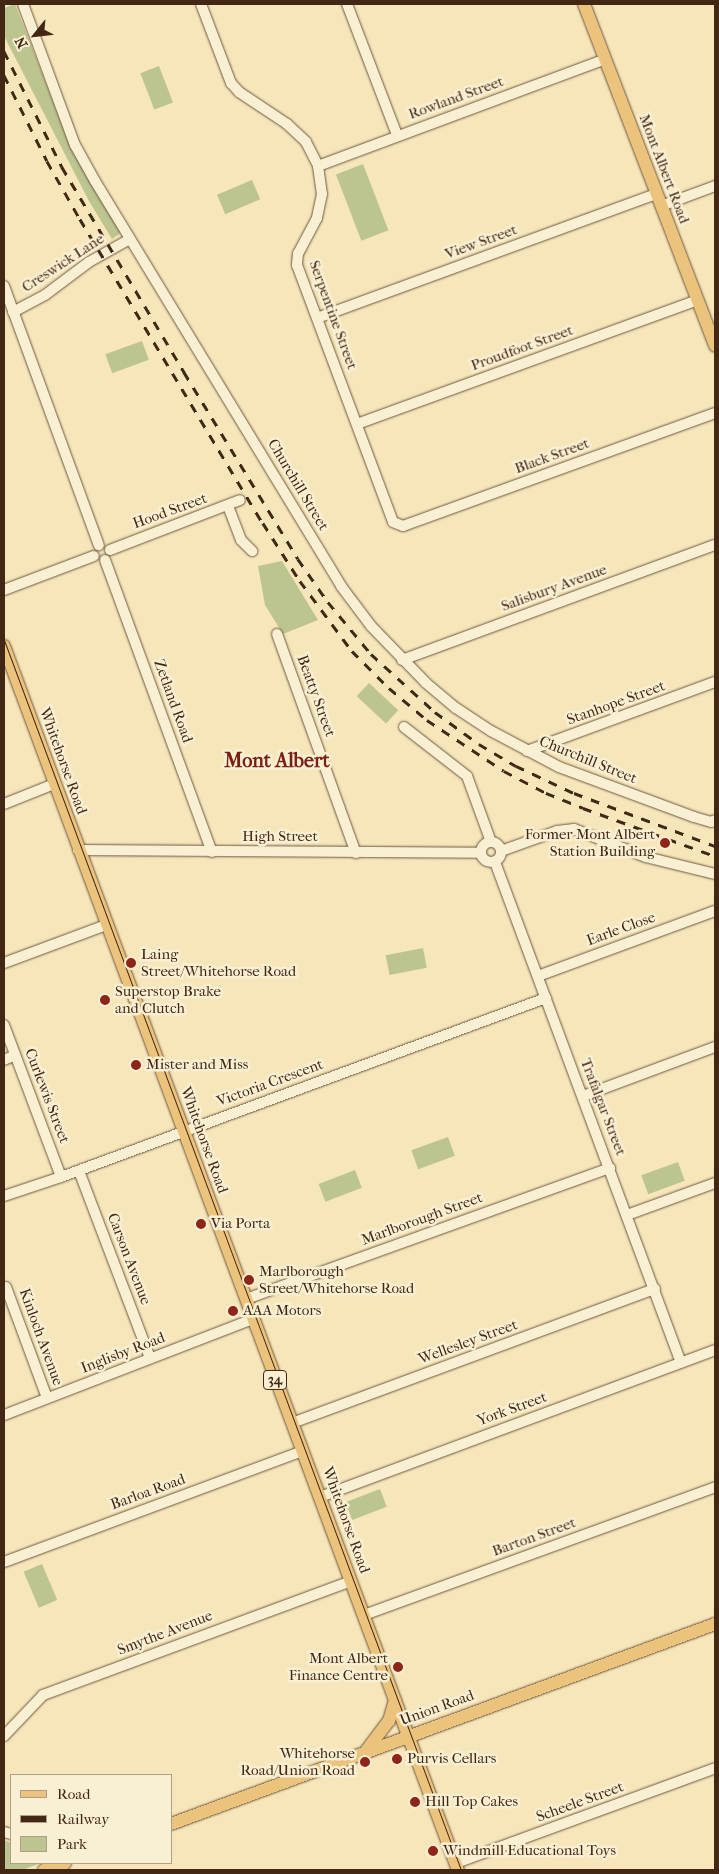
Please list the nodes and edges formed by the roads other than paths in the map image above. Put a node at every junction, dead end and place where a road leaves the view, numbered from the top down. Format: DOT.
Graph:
graph roads {
  1 [pos="23,4"];
  2 [pos="201,4"];
  3 [pos="347,4"];
  4 [pos="584,4"];
  5 [pos="605,59"];
  6 [pos="397,135"];
  7 [pos="318,166"];
  8 [pos="715,186"];
  9 [pos="658,200"];
  10 [pos="130,238"];
  11 [pos="4,286"];
  12 [pos="697,300"];
  13 [pos="13,312"];
  14 [pos="317,318"];
  15 [pos="714,337"];
  16 [pos="715,412"];
  17 [pos="356,424"];
  18 [pos="240,500"];
  19 [pos="228,506"];
  20 [pos="398,526"];
  21 [pos="99,545"];
  22 [pos="715,545"];
  23 [pos="110,550"];
  24 [pos="252,552"];
  25 [pos="94,556"];
  26 [pos="105,560"];
  27 [pos="4,590"];
  28 [pos="278,634"];
  29 [pos="4,646"];
  30 [pos="402,660"];
  31 [pos="715,682"];
  32 [pos="404,727"];
  33 [pos="527,751"];
  34 [pos="54,784"];
  35 [pos="4,804"];
  36 [pos="713,821"];
  37 [pos="491,842"];
  38 [pos="78,850"];
  39 [pos="501,851"];
  40 [pos="212,852"];
  41 [pos="356,852"];
  42 [pos="481,853"];
  43 [pos="495,862"];
  44 [pos="715,874"];
  45 [pos="715,911"];
  46 [pos="106,925"];
  47 [pos="4,963"];
  48 [pos="538,976"];
  49 [pos="546,998"];
  50 [pos="4,1025"];
  51 [pos="715,1047"];
  52 [pos="15,1055"];
  53 [pos="4,1060"];
  54 [pos="583,1096"];
  55 [pos="184,1131"];
  56 [pos="610,1168"];
  57 [pos="79,1171"];
  58 [pos="62,1177"];
  59 [pos="715,1183"];
  60 [pos="4,1196"];
  61 [pos="627,1215"];
  62 [pos="6,1287"];
  63 [pos="654,1289"];
  64 [pos="246,1300"];
  65 [pos="253,1320"];
  66 [pos="715,1350"];
  67 [pos="150,1358"];
  68 [pos="681,1363"];
  69 [pos="47,1398"];
  70 [pos="4,1415"];
  71 [pos="292,1422"];
  72 [pos="303,1451"];
  73 [pos="715,1487"];
  74 [pos="320,1497"];
  75 [pos="4,1562"];
  76 [pos="351,1581"];
  77 [pos="364,1615"];
  78 [pos="715,1624"];
  79 [pos="395,1699"];
  80 [pos="4,1736"];
  81 [pos="408,1736"];
  82 [pos="366,1751"];
  83 [pos="715,1768"];
  84 [pos="172,1824"];
  85 [pos="62,1864"];
  86 [pos="457,1867"];
  87 [pos="44,1870"];
  1 -- 10 [label="street, Churchill Street"];
  2 -- 7 [label="street, Serpentine Street"];
  3 -- 6 [label="street"];
  4 -- 5 [label="main road, Mont Albert Road"];
  5 -- 6 [label="street, Rowland Street"];
  5 -- 9 [label="main road, Mont Albert Road"];
  6 -- 7 [label="street, Rowland Street"];
  7 -- 14 [label="street, Serpentine Street"];
  8 -- 9 [label="street, View Street"];
  9 -- 12 [label="main road, Mont Albert Road"];
  9 -- 14 [label="street, View Street"];
  10 -- 13 [label="street, Creswick Lane"];
  10 -- 30 [label="street, Churchill Street"];
  11 -- 13 [label="street"];
  12 -- 15 [label="main road, Mont Albert Road"];
  12 -- 17 [label="street, Proudfoot Street"];
  13 -- 21 [label="street"];
  14 -- 17 [label="street, Serpentine Street"];
  16 -- 20 [label="street, Black Street"];
  17 -- 20 [label="street, Serpentine Street"];
  18 -- 19 [label="street, Hood Street"];
  19 -- 23 [label="street, Hood Street"];
  19 -- 24 [label="street"];
  21 -- 23 [label="street"];
  21 -- 25 [label="street"];
  22 -- 30 [label="street, Salisbury Avenue"];
  23 -- 26 [label="street"];
  25 -- 26 [label="street"];
  25 -- 27 [label="street"];
  26 -- 40 [label="street, Zetland Road"];
  28 -- 41 [label="street, Beatty Street"];
  29 -- 34 [label="main road, Whitehorse Road / 34"];
  30 -- 33 [label="street, Churchill Street"];
  31 -- 33 [label="street, Stanhope Street"];
  32 -- 37 [label="street"];
  33 -- 36 [label="street, Churchill Street"];
  34 -- 35 [label="street"];
  34 -- 38 [label="main road, Whitehorse Road / 34"];
  37 -- 39 [label="street"];
  37 -- 42 [label="street"];
  38 -- 40 [label="street, High Street"];
  38 -- 46 [label="main road, Whitehorse Road / 34"];
  39 -- 43 [label="street"];
  39 -- 44 [label="street"];
  40 -- 41 [label="street, High Street"];
  41 -- 42 [label="street, High Street"];
  42 -- 43 [label="street"];
  43 -- 48 [label="street, Trafalgar Street"];
  45 -- 48 [label="street, Earle Close"];
  46 -- 47 [label="street"];
  46 -- 55 [label="main road, Whitehorse Road / 34"];
  48 -- 49 [label="street, Trafalgar Street"];
  49 -- 54 [label="street, Trafalgar Street"];
  49 -- 55 [label="street, Victoria Crescent"];
  50 -- 52 [label="street, Curlewis Street"];
  51 -- 54 [label="street"];
  52 -- 53 [label="street"];
  52 -- 58 [label="street, Curlewis Street"];
  54 -- 56 [label="street, Trafalgar Street"];
  55 -- 57 [label="street, Victoria Crescent"];
  55 -- 64 [label="main road, Whitehorse Road / 34"];
  56 -- 61 [label="street, Trafalgar Street"];
  56 -- 64 [label="street, Marlborough Street"];
  57 -- 58 [label="street, Victoria Crescent"];
  57 -- 67 [label="street, Carson Avenue"];
  58 -- 60 [label="street, Victoria Crescent"];
  59 -- 61 [label="street"];
  61 -- 63 [label="street, Trafalgar Street"];
  62 -- 69 [label="street, Kinloch Avenue"];
  63 -- 68 [label="street, Trafalgar Street"];
  63 -- 71 [label="street, Wellesley Street"];
  64 -- 65 [label="main road, Whitehorse Road / 34"];
  65 -- 67 [label="street, Inglisby Road"];
  65 -- 71 [label="main road, Whitehorse Road / 34"];
  66 -- 68 [label="street, York Street"];
  67 -- 69 [label="street, Inglisby Road"];
  68 -- 74 [label="street, York Street"];
  69 -- 70 [label="street, Inglisby Road"];
  71 -- 72 [label="main road, Whitehorse Road / 34"];
  72 -- 74 [label="main road, Whitehorse Road / 34"];
  72 -- 75 [label="street, Barloa Road"];
  73 -- 77 [label="street, Barton Street"];
  74 -- 76 [label="main road, Whitehorse Road / 34"];
  76 -- 77 [label="main road, Whitehorse Road / 34"];
  76 -- 80 [label="street, Smythe Avenue"];
  77 -- 79 [label="main road, Whitehorse Road / 34"];
  78 -- 81 [label="main road, Union Road"];
  79 -- 81 [label="main road, Whitehorse Road / 34"];
  79 -- 82 [label="main road"];
  81 -- 82 [label="main road, Union Road"];
  81 -- 86 [label="main road, Whitehorse Road / 34"];
  82 -- 84 [label="main road, Union Road"];
  83 -- 86 [label="street, Scheele Street"];
  85 -- 87 [label="main road"];
}
